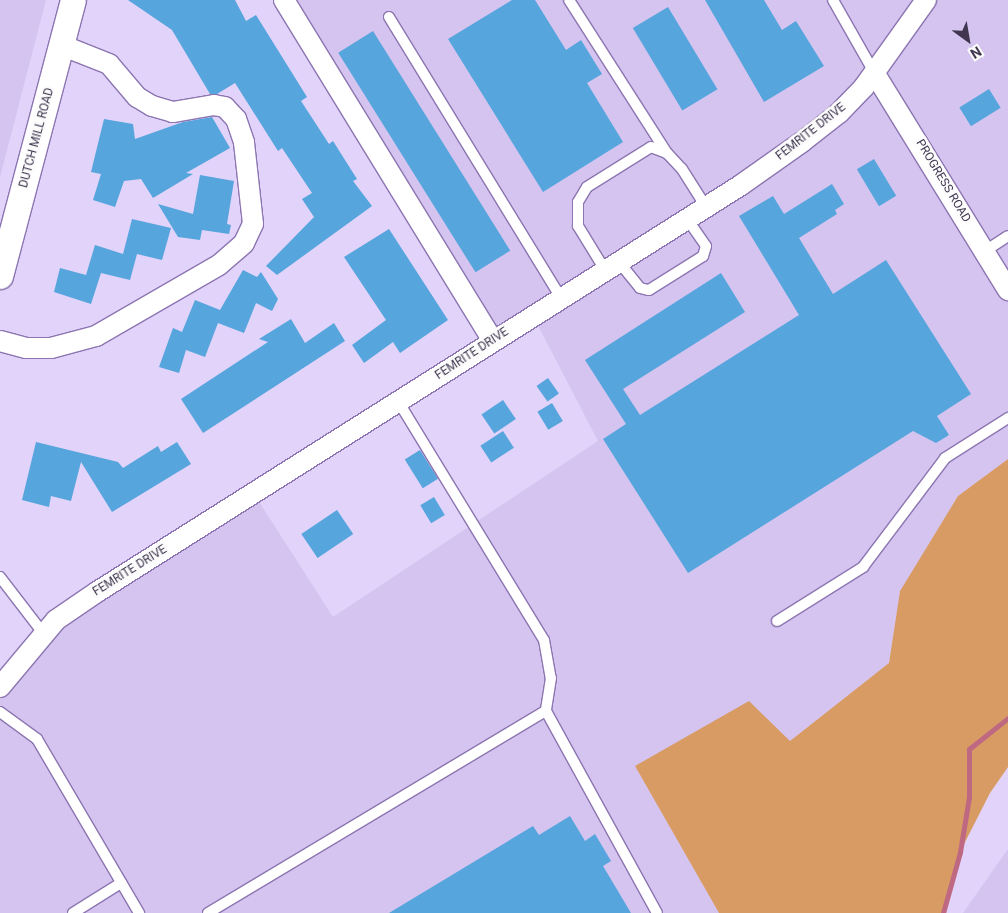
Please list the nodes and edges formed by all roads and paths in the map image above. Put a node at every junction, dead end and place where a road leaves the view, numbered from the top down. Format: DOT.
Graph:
graph roads {
  1 [pos="73,0"];
  2 [pos="284,0"];
  3 [pos="569,0"];
  4 [pos="833,0"];
  5 [pos="926,0"];
  6 [pos="389,17"];
  7 [pos="61,45"];
  8 [pos="875,74"];
  9 [pos="668,152"];
  10 [pos="706,207"];
  11 [pos="687,219"];
  12 [pos="1008,236"];
  13 [pos="985,251"];
  14 [pos="612,266"];
  15 [pos="0,276"];
  16 [pos="1008,290"];
  17 [pos="561,298"];
  18 [pos="0,340"];
  19 [pos="493,341"];
  20 [pos="398,401"];
  21 [pos="1008,418"];
  22 [pos="0,577"];
  23 [pos="778,621"];
  24 [pos="43,633"];
  25 [pos="0,687"];
  26 [pos="546,711"];
  27 [pos="0,712"];
  28 [pos="121,883"];
  29 [pos="73,913"];
  30 [pos="139,913"];
  31 [pos="208,913"];
  32 [pos="657,913"];
  1 -- 7 [label="street, DUTCH MILL ROAD"];
  2 -- 19 [label="street"];
  3 -- 9 [label="lane"];
  4 -- 8 [label="lane"];
  5 -- 8 [label="street, FEMRITE DRIVE"];
  6 -- 17 [label="lane"];
  7 -- 15 [label="street, DUTCH MILL ROAD"];
  7 -- 18 [label="street"];
  8 -- 10 [label="street, FEMRITE DRIVE"];
  8 -- 13 [label="street, PROGRESS ROAD"];
  9 -- 10 [label="lane"];
  9 -- 14 [label="lane"];
  10 -- 11 [label="street, FEMRITE DRIVE"];
  11 -- 14 [label="street, FEMRITE DRIVE"];
  11 -- 14 [label="lane"];
  12 -- 13 [label="lane"];
  13 -- 16 [label="street, PROGRESS ROAD"];
  14 -- 17 [label="street, FEMRITE DRIVE"];
  17 -- 19 [label="street, FEMRITE DRIVE"];
  19 -- 20 [label="street, FEMRITE DRIVE"];
  20 -- 24 [label="street, FEMRITE DRIVE"];
  20 -- 26 [label="lane"];
  21 -- 23 [label="lane"];
  22 -- 24 [label="lane"];
  24 -- 25 [label="street, FEMRITE DRIVE"];
  26 -- 31 [label="lane"];
  26 -- 32 [label="lane"];
  27 -- 28 [label="lane"];
  28 -- 29 [label="lane"];
  28 -- 30 [label="lane"];
}
